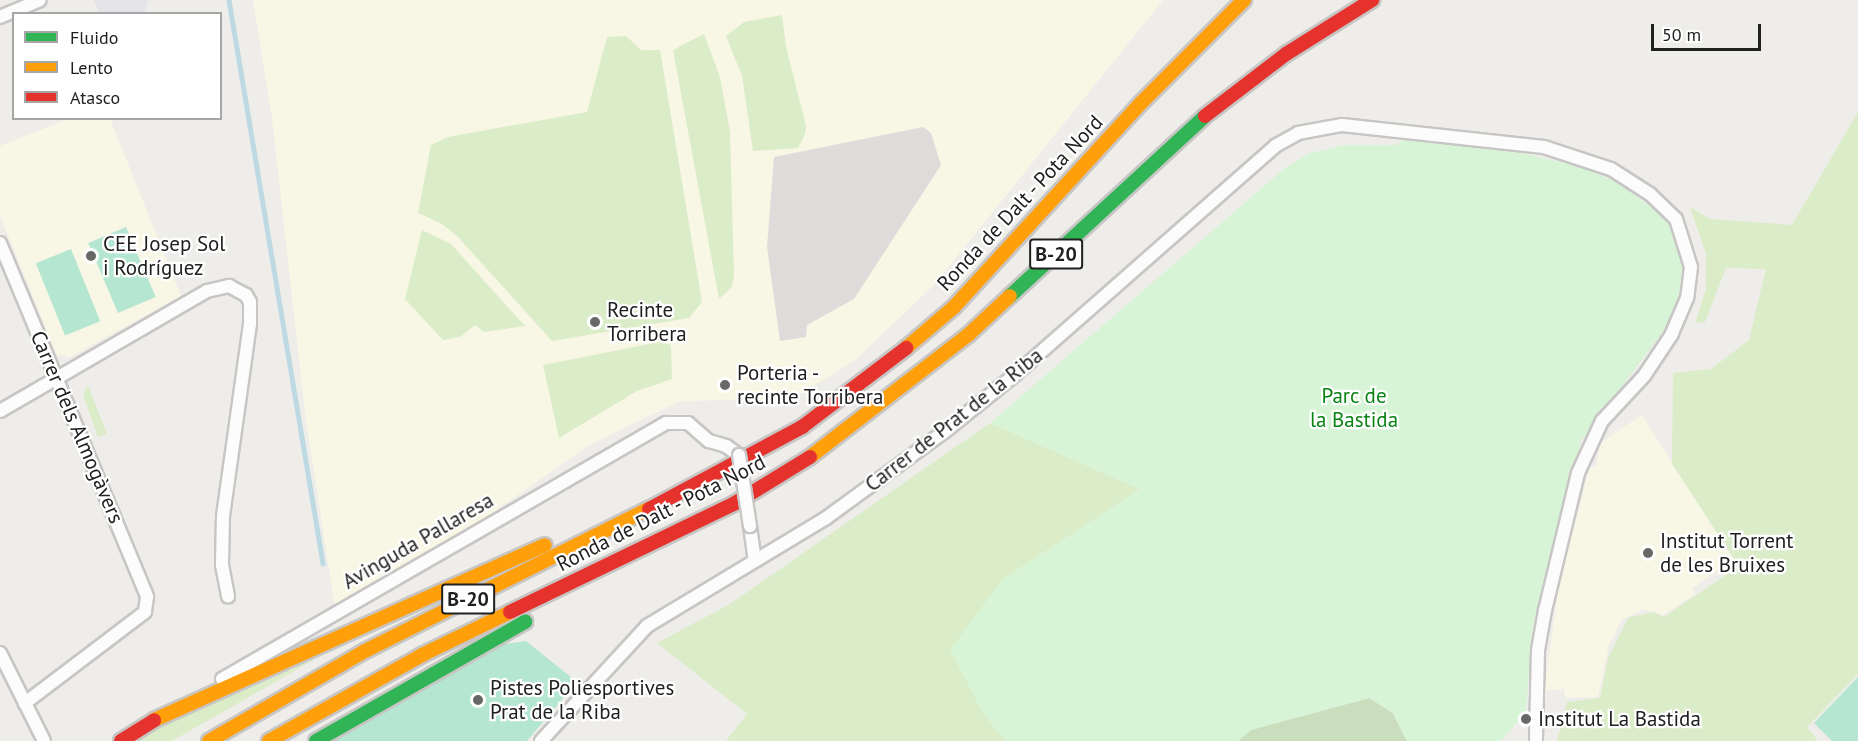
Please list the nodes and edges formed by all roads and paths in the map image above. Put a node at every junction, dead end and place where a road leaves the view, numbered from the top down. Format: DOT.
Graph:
graph roads {
  1 [pos="40,0"];
  2 [pos="1244,0"];
  3 [pos="1372,0"];
  4 [pos="0,17"];
  5 [pos="0,243"];
  6 [pos="56,378"];
  7 [pos="0,411"];
  8 [pos="735,461"];
  9 [pos="735,503"];
  10 [pos="755,560"];
  11 [pos="228,596"];
  12 [pos="0,653"];
  13 [pos="26,703"];
  14 [pos="154,720"];
  15 [pos="44,741"];
  16 [pos="121,741"];
  17 [pos="209,741"];
  18 [pos="269,741"];
  19 [pos="316,741"];
  20 [pos="541,741"];
  21 [pos="1536,741"];
  1 -- 4 [label="street"];
  2 -- 8 [label="main road, Ronda de Dalt - Pota Nord / B-20"];
  3 -- 9 [label="main road, Ronda de Dalt - Pota Nord / B-20"];
  5 -- 6 [label="street, Carrer dels Almogàvers"];
  6 -- 7 [label="street"];
  6 -- 11 [label="street"];
  6 -- 13 [label="street, Carrer dels Almogàvers"];
  8 -- 10 [label="street, bridge"];
  8 -- 14 [label="main road"];
  8 -- 14 [label="street, Avinguda Pallaresa"];
  8 -- 17 [label="main road, Ronda de Dalt - Pota Nord / B-20"];
  9 -- 18 [label="main road, Ronda de Dalt - Pota Nord / B-20"];
  9 -- 19 [label="main road"];
  10 -- 20 [label="street, Carrer de Prat de la Riba"];
  10 -- 21 [label="street, Carrer de Prat de la Riba"];
  12 -- 13 [label="street"];
  13 -- 15 [label="street"];
  14 -- 16 [label="main road, Avinguda Pallaresa"];
}
